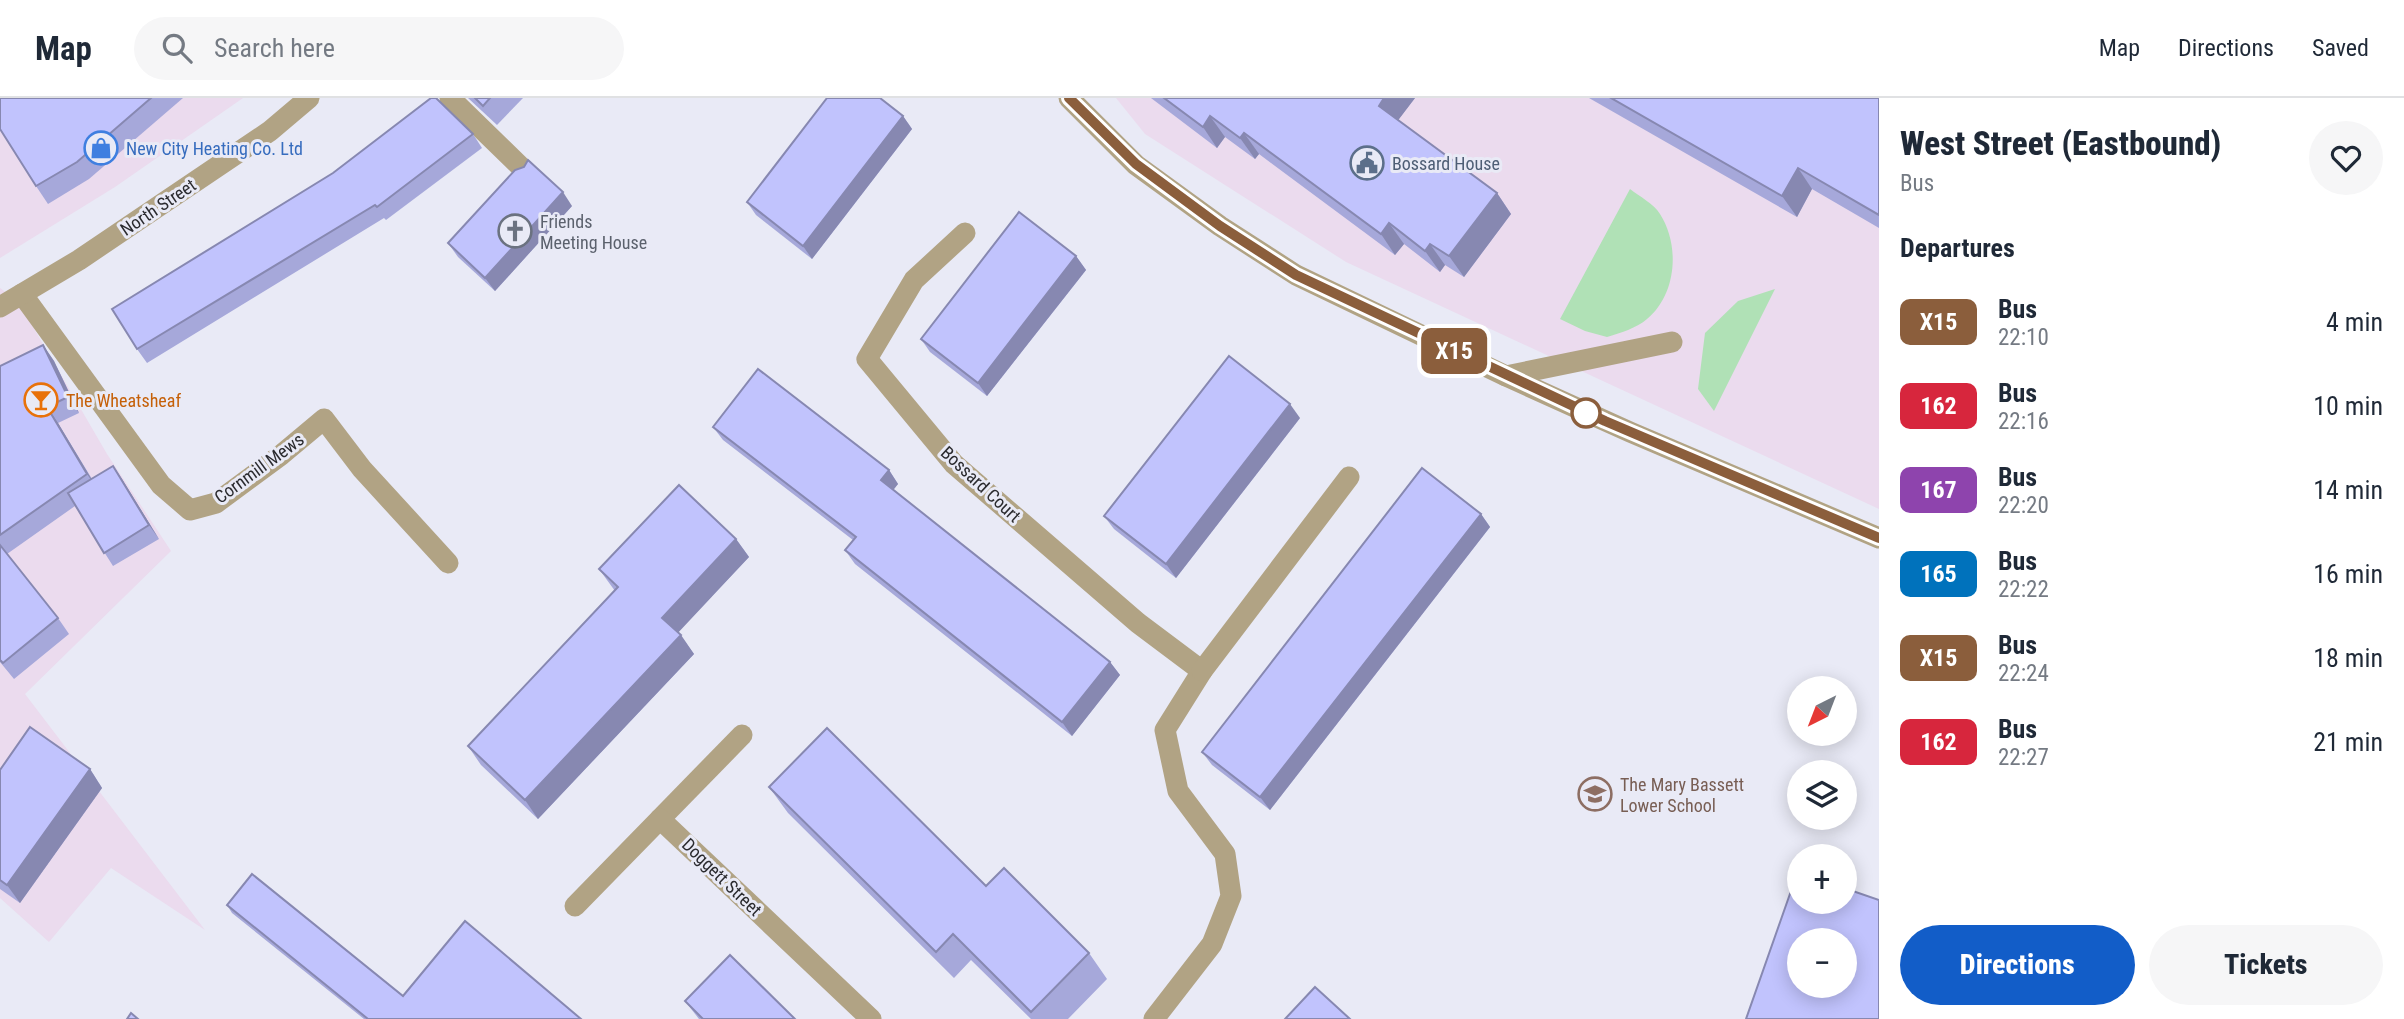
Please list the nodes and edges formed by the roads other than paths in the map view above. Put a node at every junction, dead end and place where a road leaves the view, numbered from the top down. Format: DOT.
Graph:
graph roads {
  1 [pos="309,98"];
  2 [pos="450,98"];
  3 [pos="1069,98"];
  4 [pos="525,171"];
  5 [pos="965,233"];
  6 [pos="22,294"];
  7 [pos="0,307"];
  8 [pos="1672,342"];
  9 [pos="1506,376"];
  10 [pos="1349,477"];
  11 [pos="1879,538"];
  12 [pos="448,563"];
  13 [pos="1202,671"];
  14 [pos="741,735"];
  15 [pos="660,819"];
  16 [pos="575,906"];
  17 [pos="871,1019"];
  18 [pos="1154,1019"];
  1 -- 6 [label="street, North Street"];
  2 -- 4 [label="street"];
  3 -- 9 [label="street"];
  5 -- 13 [label="street, Bossard Court"];
  6 -- 7 [label="street, North Street"];
  6 -- 12 [label="street, Cornmill Mews"];
  8 -- 9 [label="street"];
  9 -- 11 [label="street"];
  10 -- 13 [label="street"];
  13 -- 18 [label="street"];
  14 -- 15 [label="street"];
  15 -- 16 [label="street"];
  15 -- 17 [label="street, Doggett Street"];
}
